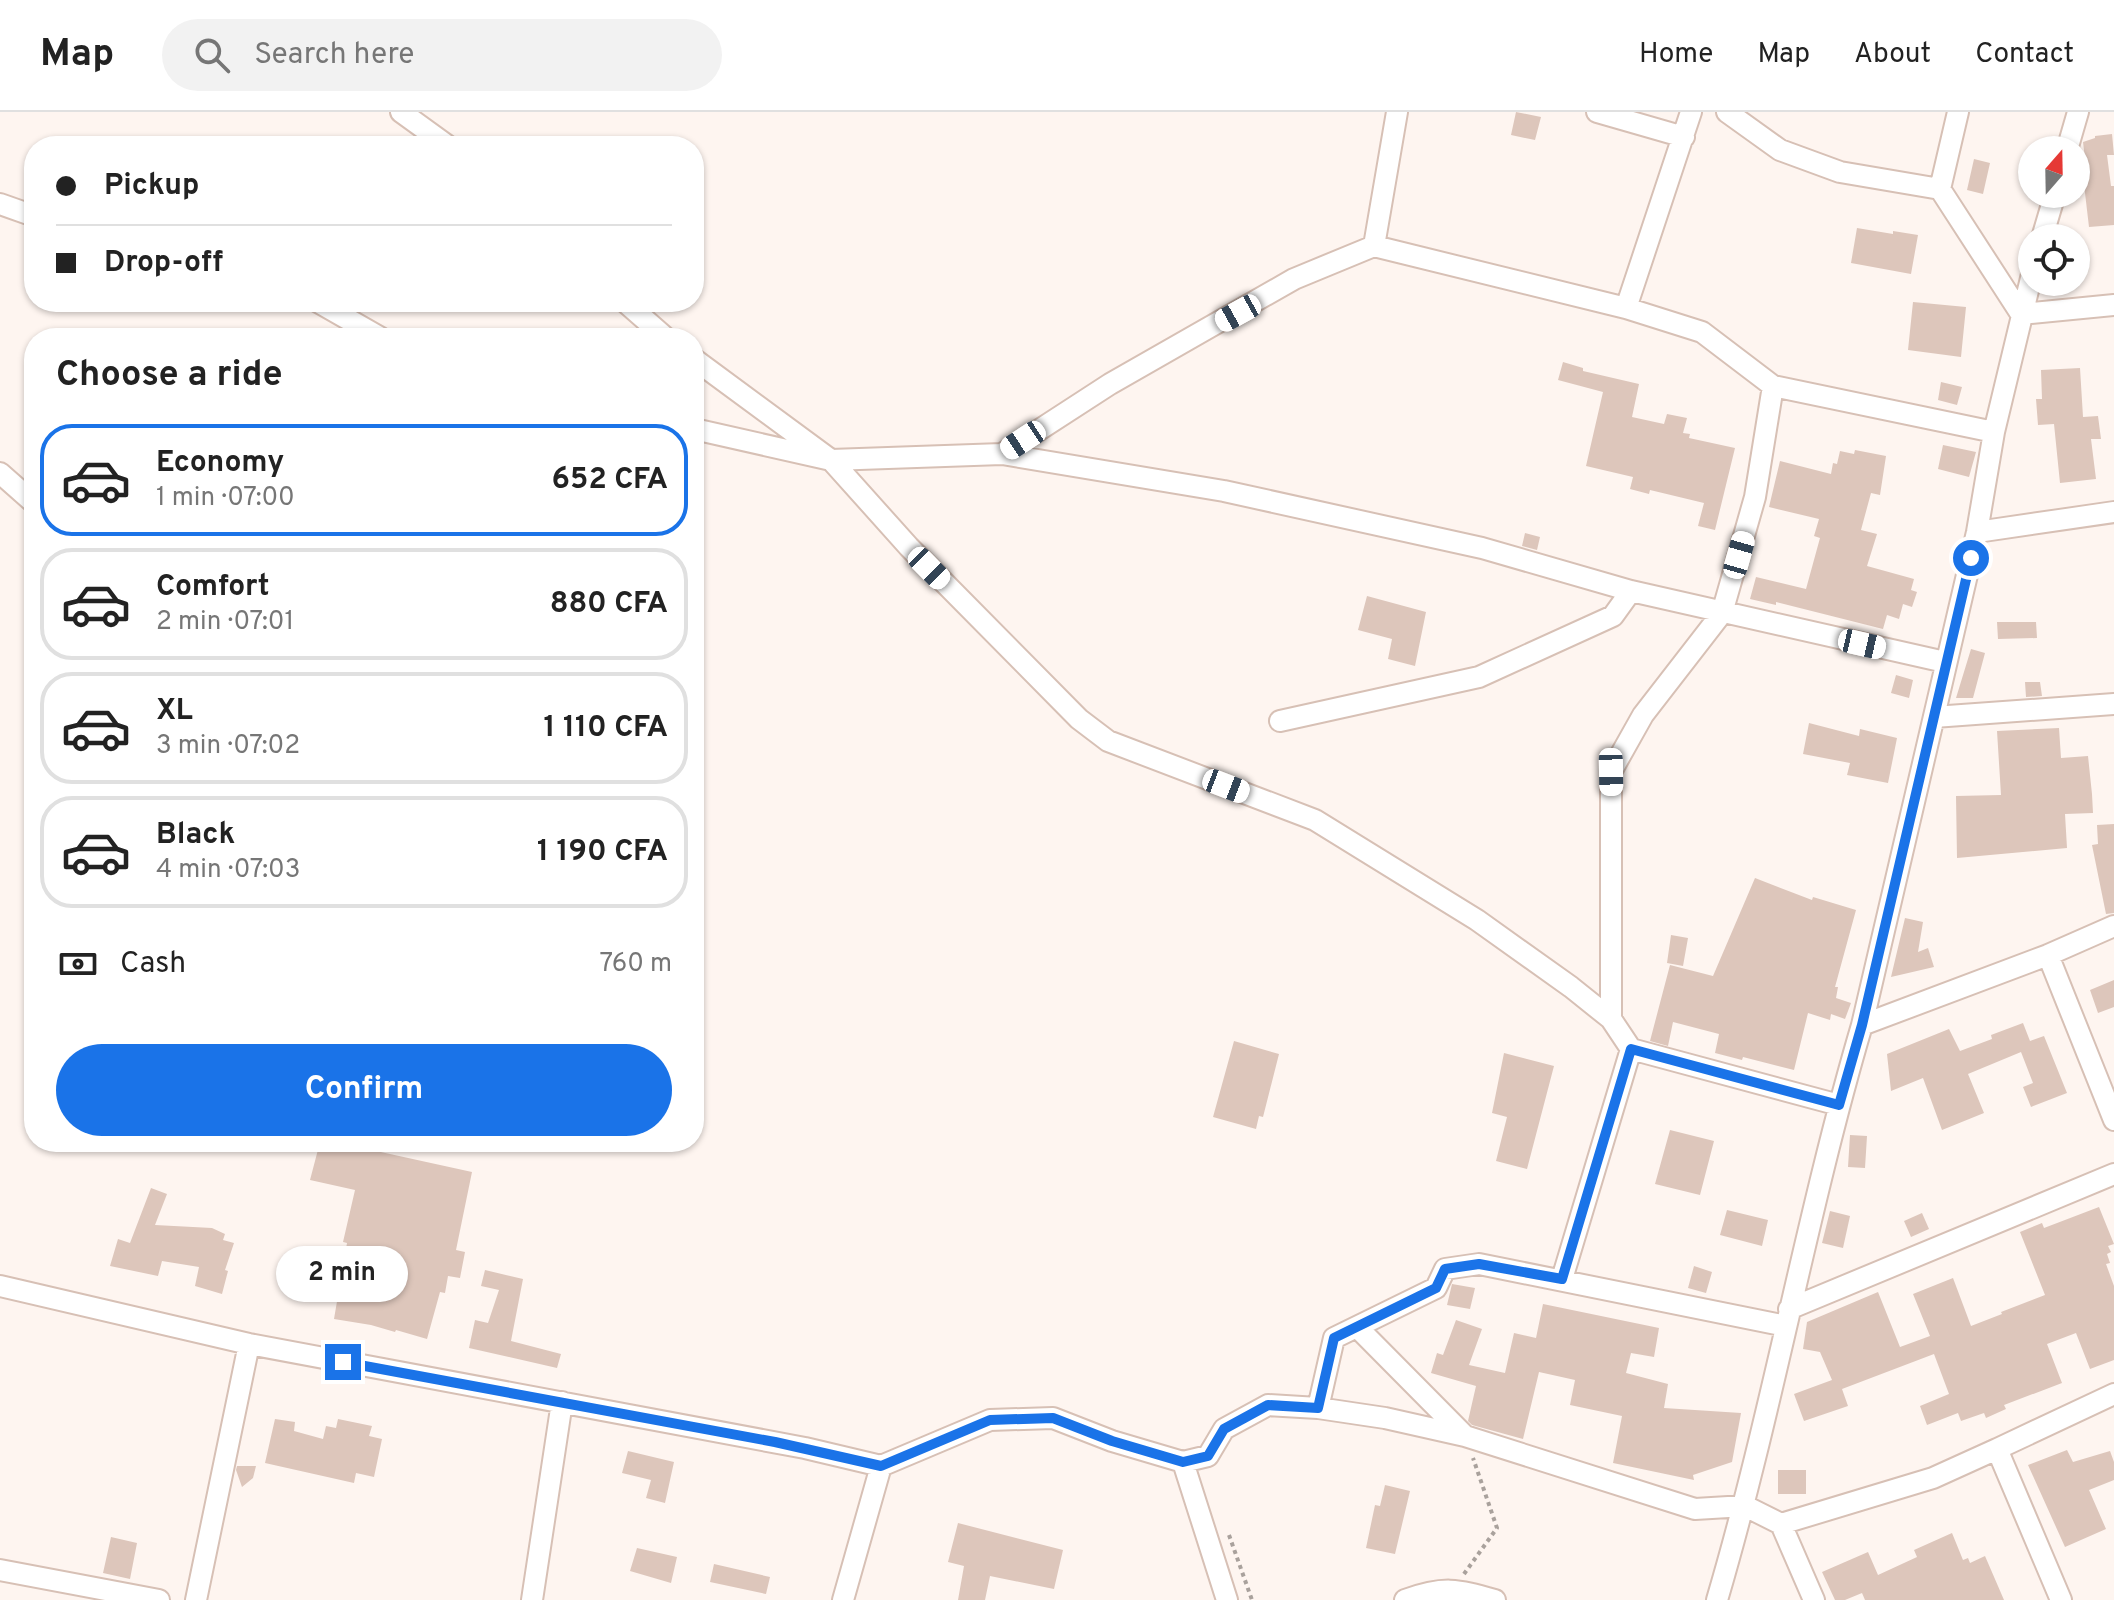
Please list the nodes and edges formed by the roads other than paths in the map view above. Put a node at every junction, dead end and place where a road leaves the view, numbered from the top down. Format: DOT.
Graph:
graph roads {
  1 [pos="401,112"];
  2 [pos="1397,112"];
  3 [pos="1597,112"];
  4 [pos="1691,112"];
  5 [pos="1727,112"];
  6 [pos="1958,112"];
  7 [pos="2078,112"];
  8 [pos="434,136"];
  9 [pos="2071,136"];
  10 [pos="1684,137"];
  11 [pos="1940,189"];
  12 [pos="0,204"];
  13 [pos="24,212"];
  14 [pos="1374,246"];
  15 [pos="2026,296"];
  16 [pos="2114,305"];
  17 [pos="1626,308"];
  18 [pos="336,312"];
  19 [pos="636,312"];
  20 [pos="2021,314"];
  21 [pos="364,328"];
  22 [pos="655,328"];
  23 [pos="704,366"];
  24 [pos="1773,386"];
  25 [pos="704,431"];
  26 [pos="1994,432"];
  27 [pos="1002,454"];
  28 [pos="831,460"];
  29 [pos="0,473"];
  30 [pos="24,494"];
  31 [pos="2114,512"];
  32 [pos="1977,532"];
  33 [pos="1631,591"];
  34 [pos="1722,613"];
  35 [pos="1945,662"];
  36 [pos="2114,704"];
  37 [pos="1934,717"];
  38 [pos="1280,721"];
  39 [pos="2114,926"];
  40 [pos="2048,955"];
  41 [pos="1611,1019"];
  42 [pos="1862,1025"];
  43 [pos="1631,1049"];
  44 [pos="1839,1105"];
  45 [pos="2114,1120"];
  46 [pos="2114,1174"];
  47 [pos="1562,1279"];
  48 [pos="0,1286"];
  49 [pos="1788,1317"];
  50 [pos="1358,1328"];
  51 [pos="249,1344"];
  52 [pos="2114,1394"];
  53 [pos="562,1402"];
  54 [pos="1318,1408"];
  55 [pos="1465,1436"];
  56 [pos="1997,1449"];
  57 [pos="1183,1462"];
  58 [pos="881,1466"];
  59 [pos="1745,1506"];
  60 [pos="1781,1524"];
  61 [pos="0,1570"];
  62 [pos="44,1590"];
  63 [pos="159,1600"];
  64 [pos="196,1600"];
  65 [pos="532,1600"];
  66 [pos="843,1600"];
  67 [pos="1227,1600"];
  68 [pos="1405,1600"];
  69 [pos="1495,1600"];
  70 [pos="1717,1600"];
  71 [pos="1814,1600"];
  72 [pos="2061,1600"];
  1 -- 8 [label="street"];
  2 -- 14 [label="street"];
  3 -- 10 [label="street"];
  4 -- 10 [label="street"];
  5 -- 11 [label="street"];
  6 -- 11 [label="street"];
  7 -- 9 [label="street"];
  10 -- 17 [label="street"];
  11 -- 20 [label="street"];
  12 -- 13 [label="street"];
  14 -- 17 [label="street"];
  14 -- 27 [label="street"];
  15 -- 20 [label="street"];
  16 -- 20 [label="street"];
  17 -- 24 [label="street"];
  18 -- 21 [label="street"];
  19 -- 22 [label="street"];
  20 -- 26 [label="street"];
  23 -- 28 [label="street"];
  24 -- 26 [label="street"];
  24 -- 34 [label="street"];
  25 -- 28 [label="street"];
  26 -- 32 [label="street"];
  27 -- 28 [label="street"];
  27 -- 33 [label="street"];
  28 -- 41 [label="street"];
  29 -- 30 [label="street"];
  31 -- 32 [label="street"];
  32 -- 35 [label="street"];
  33 -- 34 [label="street"];
  33 -- 38 [label="street"];
  34 -- 35 [label="street"];
  34 -- 41 [label="street"];
  35 -- 37 [label="street"];
  36 -- 37 [label="street"];
  37 -- 42 [label="street"];
  39 -- 40 [label="street"];
  40 -- 42 [label="street"];
  40 -- 45 [label="street"];
  41 -- 43 [label="street"];
  42 -- 44 [label="street"];
  43 -- 44 [label="street"];
  43 -- 47 [label="street"];
  44 -- 49 [label="street"];
  46 -- 49 [label="street"];
  47 -- 49 [label="street"];
  47 -- 50 [label="street"];
  48 -- 51 [label="street"];
  49 -- 59 [label="street"];
  50 -- 54 [label="street"];
  50 -- 55 [label="street"];
  51 -- 53 [label="street"];
  51 -- 64 [label="street"];
  52 -- 56 [label="street"];
  53 -- 58 [label="street"];
  53 -- 65 [label="street"];
  54 -- 55 [label="street"];
  54 -- 57 [label="street"];
  55 -- 59 [label="street"];
  56 -- 60 [label="street"];
  56 -- 72 [label="street"];
  57 -- 58 [label="street"];
  57 -- 67 [label="street"];
  58 -- 66 [label="street"];
  59 -- 60 [label="street"];
  59 -- 70 [label="street"];
  60 -- 71 [label="street"];
  61 -- 62 [label="street"];
  62 -- 63 [label="street"];
  68 -- 69 [label="street"];
}
